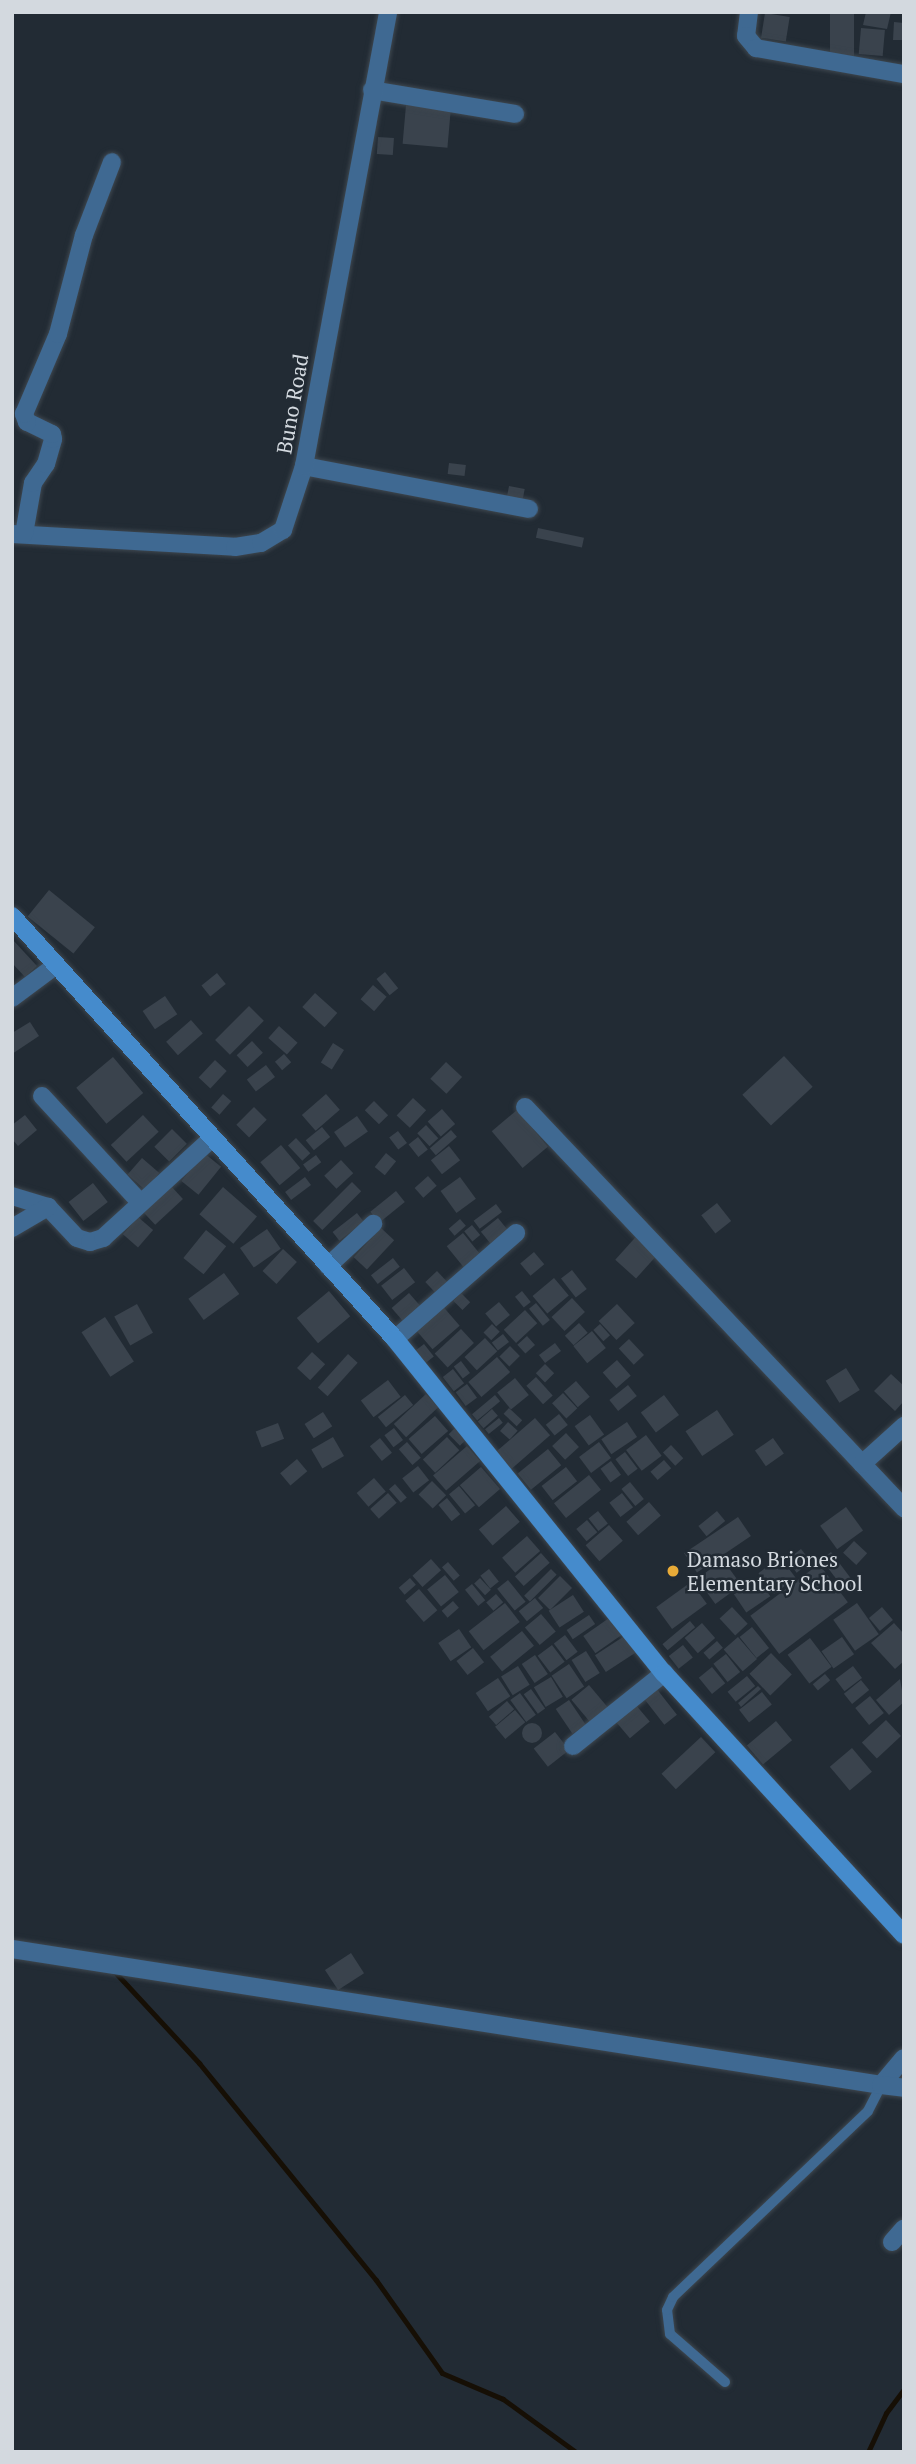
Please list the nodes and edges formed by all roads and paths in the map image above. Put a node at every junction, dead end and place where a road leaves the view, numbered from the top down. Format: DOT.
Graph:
graph roads {
  1 [pos="388,12"];
  2 [pos="749,12"];
  3 [pos="904,74"];
  4 [pos="372,89"];
  5 [pos="515,114"];
  6 [pos="112,162"];
  7 [pos="304,466"];
  8 [pos="530,509"];
  9 [pos="18,534"];
  10 [pos="12,916"];
  11 [pos="55,966"];
  12 [pos="12,998"];
  13 [pos="42,1096"];
  14 [pos="525,1107"];
  15 [pos="212,1138"];
  16 [pos="12,1196"];
  17 [pos="139,1201"];
  18 [pos="48,1207"];
  19 [pos="373,1224"];
  20 [pos="12,1228"];
  21 [pos="516,1233"];
  22 [pos="328,1266"];
  23 [pos="395,1339"];
  24 [pos="904,1426"];
  25 [pos="862,1464"];
  26 [pos="904,1508"];
  27 [pos="664,1673"];
  28 [pos="573,1746"];
  29 [pos="904,1935"];
  30 [pos="12,1949"];
  31 [pos="904,2058"];
  32 [pos="881,2085"];
  33 [pos="904,2088"];
  34 [pos="725,2382"];
  1 -- 4 [label="street, Buno Road"];
  2 -- 3 [label="street"];
  4 -- 5 [label="street"];
  4 -- 7 [label="street, Buno Road"];
  6 -- 9 [label="street"];
  7 -- 8 [label="street"];
  7 -- 9 [label="street, Buno Road"];
  10 -- 11 [label="street"];
  11 -- 12 [label="street"];
  11 -- 15 [label="street"];
  13 -- 17 [label="street"];
  14 -- 25 [label="street"];
  15 -- 17 [label="street"];
  15 -- 22 [label="street"];
  16 -- 18 [label="street"];
  17 -- 18 [label="street"];
  18 -- 20 [label="street"];
  19 -- 22 [label="street"];
  21 -- 23 [label="street"];
  22 -- 23 [label="street"];
  23 -- 27 [label="street"];
  24 -- 25 [label="street"];
  25 -- 26 [label="street"];
  27 -- 28 [label="street"];
  27 -- 29 [label="street"];
  30 -- 32 [label="street"];
  31 -- 32 [label="street"];
  32 -- 33 [label="street"];
  32 -- 34 [label="lane"];
}
